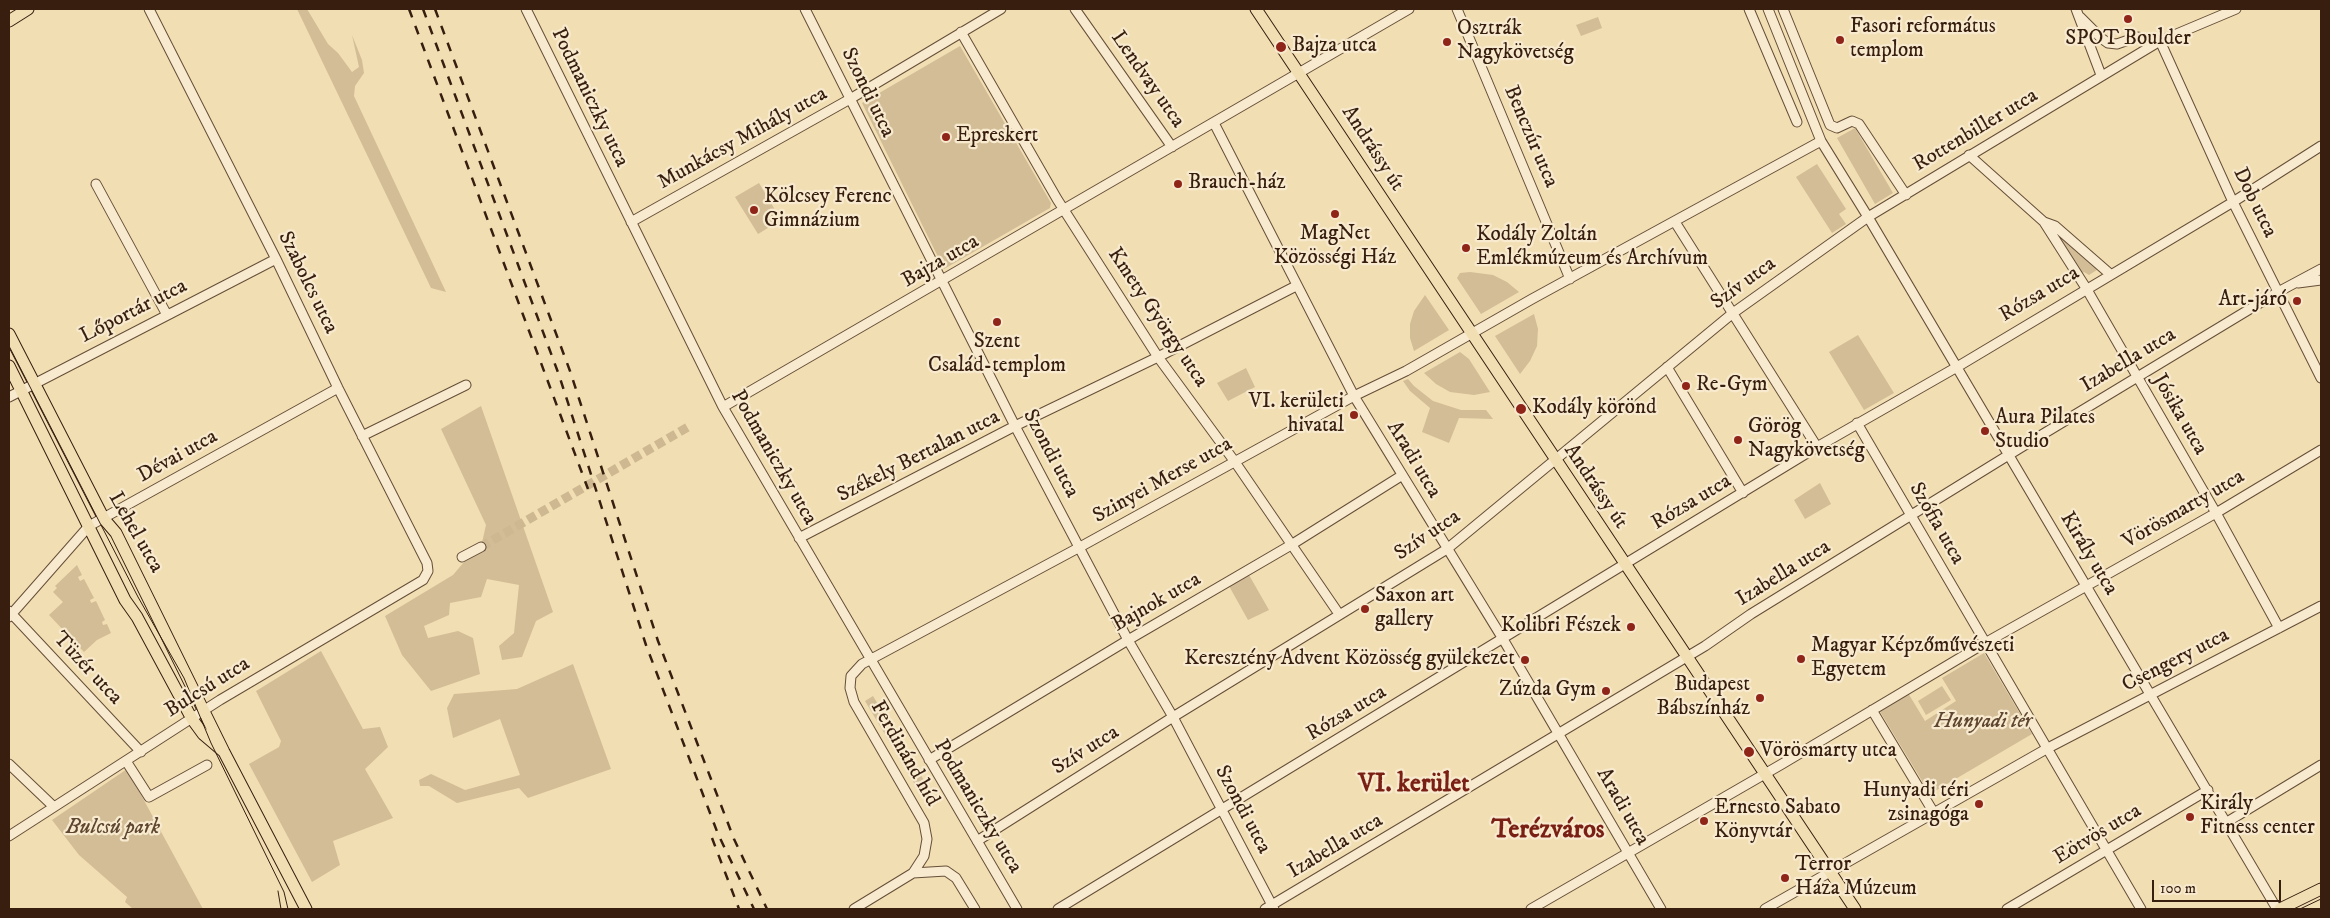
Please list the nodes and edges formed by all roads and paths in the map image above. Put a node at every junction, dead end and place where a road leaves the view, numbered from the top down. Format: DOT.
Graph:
graph roads {
  1 [pos="28,9"];
  2 [pos="149,9"];
  3 [pos="806,9"];
  4 [pos="1001,9"];
  5 [pos="1075,9"];
  6 [pos="1256,9"];
  7 [pos="1457,9"];
  8 [pos="1749,9"];
  9 [pos="1768,9"];
  10 [pos="1783,9"];
  11 [pos="2236,9"];
  12 [pos="529,10"];
  13 [pos="1402,10"];
  14 [pos="2078,13"];
  15 [pos="9,21"];
  16 [pos="961,32"];
  17 [pos="2160,41"];
  18 [pos="1300,74"];
  19 [pos="2101,75"];
  20 [pos="1799,86"];
  21 [pos="1784,92"];
  22 [pos="850,99"];
  23 [pos="1797,122"];
  24 [pos="1214,123"];
  25 [pos="1821,141"];
  26 [pos="2321,146"];
  27 [pos="1172,147"];
  28 [pos="1969,155"];
  29 [pos="96,184"];
  30 [pos="1906,195"];
  31 [pos="2233,202"];
  32 [pos="1065,210"];
  33 [pos="1868,217"];
  34 [pos="631,222"];
  35 [pos="1675,222"];
  36 [pos="2044,222"];
  37 [pos="276,259"];
  38 [pos="2321,269"];
  39 [pos="2110,274"];
  40 [pos="1570,279"];
  41 [pos="2321,280"];
  42 [pos="941,282"];
  43 [pos="2293,284"];
  44 [pos="1296,286"];
  45 [pos="2086,288"];
  46 [pos="2278,292"];
  47 [pos="1733,313"];
  48 [pos="167,315"];
  49 [pos="1472,333"];
  50 [pos="9,334"];
  51 [pos="1158,357"];
  52 [pos="9,366"];
  53 [pos="1957,366"];
  54 [pos="1667,367"];
  55 [pos="2137,377"];
  56 [pos="2321,378"];
  57 [pos="34,383"];
  58 [pos="466,385"];
  59 [pos="338,388"];
  60 [pos="21,390"];
  61 [pos="1354,396"];
  62 [pos="9,397"];
  63 [pos="723,407"];
  64 [pos="1857,424"];
  65 [pos="1015,426"];
  66 [pos="362,436"];
  67 [pos="1817,447"];
  68 [pos="2321,450"];
  69 [pos="2009,454"];
  70 [pos="1555,460"];
  71 [pos="1235,462"];
  72 [pos="1401,476"];
  73 [pos="1743,493"];
  74 [pos="2216,513"];
  75 [pos="1911,515"];
  76 [pos="104,519"];
  77 [pos="89,526"];
  78 [pos="799,538"];
  79 [pos="1291,545"];
  80 [pos="481,547"];
  81 [pos="1080,547"];
  82 [pos="1447,549"];
  83 [pos="462,557"];
  84 [pos="1624,564"];
  85 [pos="427,575"];
  86 [pos="2086,586"];
  87 [pos="2321,606"];
  88 [pos="10,614"];
  89 [pos="1339,614"];
  90 [pos="2279,628"];
  91 [pos="1503,639"];
  92 [pos="1128,640"];
  93 [pos="1985,643"];
  94 [pos="1687,656"];
  95 [pos="870,660"];
  96 [pos="2151,694"];
  97 [pos="205,710"];
  98 [pos="1872,710"];
  99 [pos="1173,717"];
  100 [pos="192,718"];
  101 [pos="1559,734"];
  102 [pos="2048,748"];
  103 [pos="140,752"];
  104 [pos="224,752"];
  105 [pos="929,760"];
  106 [pos="126,761"];
  107 [pos="9,764"];
  108 [pos="207,765"];
  109 [pos="2321,765"];
  110 [pos="1766,774"];
  111 [pos="2208,790"];
  112 [pos="53,806"];
  113 [pos="1222,810"];
  114 [pos="1934,813"];
  115 [pos="2227,822"];
  116 [pos="9,836"];
  117 [pos="977,841"];
  118 [pos="2106,851"];
  119 [pos="1628,853"];
  120 [pos="1831,872"];
  121 [pos="912,874"];
  122 [pos="2321,889"];
  123 [pos="298,893"];
  124 [pos="1270,908"];
  125 [pos="302,909"];
  126 [pos="306,909"];
  127 [pos="854,909"];
  128 [pos="975,909"];
  129 [pos="1017,909"];
  130 [pos="1058,909"];
  131 [pos="1532,909"];
  132 [pos="1661,909"];
  133 [pos="1765,909"];
  134 [pos="1855,909"];
  135 [pos="2007,909"];
  136 [pos="2141,909"];
  137 [pos="2279,909"];
  1 -- 15 [label="main road"];
  2 -- 37 [label="street, Szabolcs utca"];
  3 -- 22 [label="street, Szondi utca"];
  4 -- 16 [label="street, Munkácsy Mihály utca"];
  5 -- 27 [label="street, Lendvay utca"];
  6 -- 18 [label="main road, Andrássy út"];
  7 -- 40 [label="street, Benczúr utca"];
  8 -- 21 [label="street"];
  9 -- 20 [label="street, Király utca"];
  10 -- 30 [label="street"];
  11 -- 17 [label="street"];
  12 -- 34 [label="street, Podmaniczky utca"];
  13 -- 18 [label="street, Bajza utca"];
  14 -- 17 [label="street"];
  14 -- 19 [label="street"];
  16 -- 22 [label="street, Munkácsy Mihály utca"];
  16 -- 32 [label="street, Kmety György utca"];
  17 -- 19 [label="street, Rottenbiller utca"];
  17 -- 31 [label="street, Dob utca"];
  18 -- 24 [label="street, Bajza utca"];
  18 -- 49 [label="main road, Andrássy út"];
  19 -- 28 [label="street, Rottenbiller utca"];
  20 -- 21 [label="street"];
  20 -- 25 [label="street, Király utca"];
  21 -- 23 [label="street"];
  22 -- 34 [label="street, Munkácsy Mihály utca"];
  22 -- 42 [label="street, Szondi utca"];
  24 -- 27 [label="street, Bajza utca"];
  24 -- 44 [label="street, Aradi utca"];
  25 -- 33 [label="street, Király utca"];
  25 -- 35 [label="street, Szinyei Merse utca"];
  26 -- 31 [label="street, Rózsa utca"];
  27 -- 32 [label="street, Bajza utca"];
  28 -- 30 [label="street, Rottenbiller utca"];
  28 -- 36 [label="street, Jósika utca"];
  29 -- 48 [label="street"];
  30 -- 33 [label="street, Rottenbiller utca"];
  31 -- 39 [label="street, Rózsa utca"];
  31 -- 46 [label="street, Dob utca"];
  32 -- 42 [label="street, Bajza utca"];
  32 -- 51 [label="street, Kmety György utca"];
  33 -- 47 [label="street, Szív utca"];
  33 -- 53 [label="street, Király utca"];
  34 -- 63 [label="street, Podmaniczky utca"];
  35 -- 40 [label="street, Szinyei Merse utca"];
  35 -- 47 [label="street"];
  36 -- 39 [label="street, Jósika utca"];
  36 -- 45 [label="street, Jósika utca"];
  37 -- 48 [label="street, Lőportár utca"];
  37 -- 59 [label="street, Szabolcs utca"];
  38 -- 43 [label="street, Izabella utca"];
  39 -- 45 [label="street, Rózsa utca"];
  40 -- 49 [label="street, Szinyei Merse utca"];
  41 -- 43 [label="street"];
  42 -- 63 [label="street, Bajza utca"];
  42 -- 65 [label="street, Szondi utca"];
  43 -- 46 [label="street, Izabella utca"];
  44 -- 51 [label="street, Székely Bertalan utca"];
  44 -- 61 [label="street, Aradi utca"];
  45 -- 53 [label="street, Rózsa utca"];
  45 -- 55 [label="street, Jósika utca"];
  46 -- 55 [label="street, Izabella utca"];
  46 -- 56 [label="street, Dob utca"];
  47 -- 54 [label="street, Szív utca"];
  47 -- 67 [label="street"];
  48 -- 57 [label="street, Lőportár utca"];
  49 -- 61 [label="street, Szinyei Merse utca"];
  49 -- 70 [label="main road, Andrássy út"];
  50 -- 57 [label="main road, Lehel utca"];
  51 -- 65 [label="street, Székely Bertalan utca"];
  51 -- 71 [label="street, Kmety György utca"];
  52 -- 60 [label="main road, Lehel utca"];
  53 -- 64 [label="street, Rózsa utca"];
  53 -- 69 [label="street, Király utca"];
  54 -- 70 [label="street, Szív utca"];
  54 -- 73 [label="street"];
  55 -- 69 [label="street, Izabella utca"];
  55 -- 74 [label="street, Jósika utca"];
  57 -- 60 [label="street, Lőportár utca"];
  57 -- 76 [label="main road, Lehel utca"];
  58 -- 66 [label="street"];
  59 -- 66 [label="street, Szabolcs utca"];
  59 -- 76 [label="street, Dévai utca"];
  60 -- 62 [label="street, Lőportár utca"];
  60 -- 77 [label="main road, Lehel utca"];
  61 -- 71 [label="street, Szinyei Merse utca"];
  61 -- 72 [label="street, Aradi utca"];
  63 -- 78 [label="street, Podmaniczky utca"];
  64 -- 67 [label="street, Rózsa utca"];
  64 -- 75 [label="street, Szófia utca"];
  65 -- 78 [label="street, Székely Bertalan utca"];
  65 -- 81 [label="street, Szondi utca"];
  66 -- 85 [label="street, Szabolcs utca"];
  67 -- 73 [label="street, Rózsa utca"];
  68 -- 74 [label="street, Vörösmarty utca"];
  69 -- 75 [label="street, Izabella utca"];
  69 -- 86 [label="street, Király utca"];
  70 -- 82 [label="street, Szív utca"];
  70 -- 84 [label="main road, Andrássy út"];
  71 -- 79 [label="street, Kmety György utca"];
  71 -- 81 [label="street, Szinyei Merse utca"];
  72 -- 79 [label="street, Bajnok utca"];
  72 -- 82 [label="street, Aradi utca"];
  73 -- 84 [label="street, Rózsa utca"];
  74 -- 86 [label="street, Vörösmarty utca"];
  74 -- 90 [label="street, Jósika utca"];
  75 -- 93 [label="street, Szófia utca"];
  75 -- 94 [label="street, Izabella utca"];
  76 -- 77 [label="street, Dévai utca"];
  76 -- 97 [label="main road, Lehel utca"];
  77 -- 88 [label="street, Dévai utca"];
  77 -- 100 [label="main road, Lehel utca"];
  78 -- 95 [label="street, Podmaniczky utca"];
  79 -- 89 [label="street, Kmety György utca"];
  79 -- 92 [label="street, Bajnok utca"];
  80 -- 83 [label="street"];
  81 -- 92 [label="street, Szondi utca"];
  81 -- 95 [label="street, Szinyei Merse utca"];
  82 -- 89 [label="street, Szív utca"];
  82 -- 91 [label="street, Aradi utca"];
  84 -- 91 [label="street, Rózsa utca"];
  84 -- 94 [label="main road, Andrássy út"];
  85 -- 97 [label="street, Bulcsú utca"];
  86 -- 93 [label="street, Vörösmarty utca"];
  86 -- 96 [label="street, Király utca"];
  87 -- 90 [label="street, Csengery utca"];
  88 -- 103 [label="street, Tüzér utca"];
  89 -- 99 [label="street, Szív utca"];
  90 -- 96 [label="street, Csengery utca"];
  91 -- 101 [label="street, Aradi utca"];
  91 -- 113 [label="street, Rózsa utca"];
  92 -- 99 [label="street, Szondi utca"];
  92 -- 105 [label="street, Bajnok utca"];
  93 -- 98 [label="street"];
  93 -- 102 [label="street"];
  94 -- 101 [label="street, Izabella utca"];
  94 -- 110 [label="main road, Andrássy út"];
  95 -- 105 [label="street, Podmaniczky utca"];
  95 -- 121 [label="street, Ferdinánd híd"];
  96 -- 102 [label="street, Csengery utca"];
  96 -- 111 [label="street, Király utca"];
  97 -- 100 [label="street, Bulcsú utca"];
  97 -- 104 [label="main road, Lehel utca"];
  98 -- 110 [label="street"];
  98 -- 114 [label="street"];
  99 -- 113 [label="street, Szondi utca"];
  99 -- 117 [label="street, Szív utca"];
  100 -- 103 [label="street, Bulcsú utca"];
  100 -- 104 [label="main road, Lehel utca"];
  101 -- 119 [label="street, Aradi utca"];
  101 -- 124 [label="street, Izabella utca"];
  102 -- 114 [label="street"];
  102 -- 118 [label="street"];
  103 -- 106 [label="street, Bulcsú utca"];
  104 -- 123 [label="main road, Lehel utca"];
  105 -- 117 [label="street, Podmaniczky utca"];
  106 -- 108 [label="street"];
  106 -- 112 [label="street, Bulcsú utca"];
  107 -- 112 [label="street"];
  109 -- 115 [label="street"];
  110 -- 119 [label="street"];
  110 -- 120 [label="main road, Andrássy út"];
  111 -- 115 [label="street, Király utca"];
  111 -- 118 [label="street, Eötvös utca"];
  112 -- 116 [label="street, Bulcsú utca"];
  113 -- 124 [label="street, Szondi utca"];
  113 -- 130 [label="street, Rózsa utca"];
  114 -- 120 [label="street"];
  115 -- 137 [label="street, Király utca"];
  117 -- 129 [label="street, Podmaniczky utca"];
  118 -- 135 [label="street, Eötvös utca"];
  118 -- 136 [label="street"];
  119 -- 131 [label="street"];
  119 -- 132 [label="street, Aradi utca"];
  120 -- 133 [label="street"];
  120 -- 134 [label="main road, Andrássy út"];
  121 -- 127 [label="street"];
  121 -- 128 [label="street"];
  122 -- 137 [label="main road"];
  123 -- 125 [label="main road"];
  123 -- 126 [label="main road, Lehel utca"];
}
